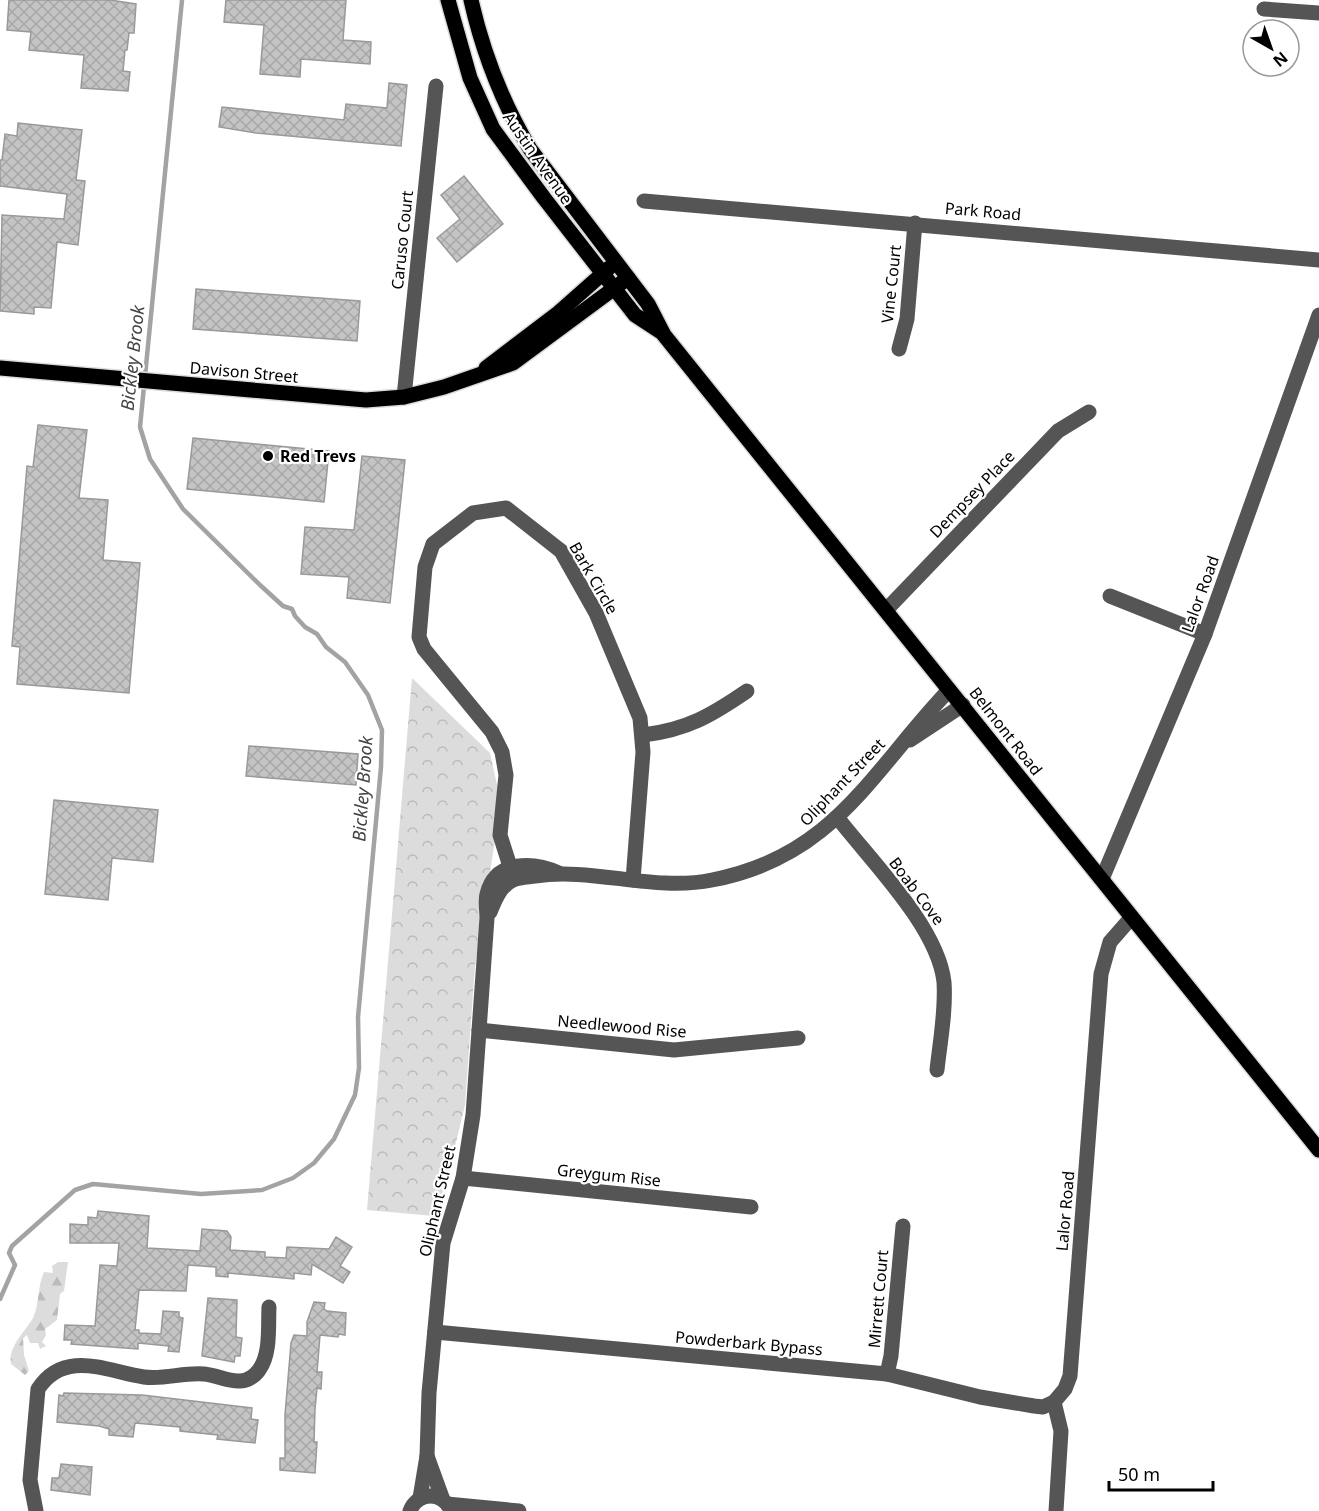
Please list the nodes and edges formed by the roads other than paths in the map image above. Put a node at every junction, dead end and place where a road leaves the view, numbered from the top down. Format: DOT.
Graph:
graph roads {
  1 [pos="448,0"];
  2 [pos="471,0"];
  3 [pos="1264,9"];
  4 [pos="1319,14"];
  5 [pos="436,86"];
  6 [pos="644,201"];
  7 [pos="915,223"];
  8 [pos="1319,260"];
  9 [pos="616,262"];
  10 [pos="603,274"];
  11 [pos="628,278"];
  12 [pos="614,288"];
  13 [pos="1319,315"];
  14 [pos="664,335"];
  15 [pos="899,349"];
  16 [pos="0,368"];
  17 [pos="481,372"];
  18 [pos="404,397"];
  19 [pos="1089,412"];
  20 [pos="1110,596"];
  21 [pos="887,609"];
  22 [pos="1205,634"];
  23 [pos="950,690"];
  24 [pos="747,691"];
  25 [pos="963,705"];
  26 [pos="643,735"];
  27 [pos="906,742"];
  28 [pos="837,818"];
  29 [pos="512,874"];
  30 [pos="1101,879"];
  31 [pos="633,880"];
  32 [pos="1131,918"];
  33 [pos="479,1030"];
  34 [pos="798,1038"];
  35 [pos="937,1070"];
  36 [pos="1319,1150"];
  37 [pos="463,1178"];
  38 [pos="751,1207"];
  39 [pos="903,1226"];
  40 [pos="269,1307"];
  41 [pos="435,1332"];
  42 [pos="887,1374"];
  43 [pos="1054,1402"];
  44 [pos="427,1456"];
  45 [pos="420,1498"];
  46 [pos="447,1505"];
  47 [pos="479,1509"];
  48 [pos="36,1511"];
  49 [pos="410,1511"];
  50 [pos="519,1511"];
  51 [pos="1056,1511"];
  1 -- 10 [label="main road, Austin Avenue"];
  2 -- 9 [label="main road, Austin Avenue"];
  3 -- 4 [label="street"];
  5 -- 18 [label="street, Caruso Court"];
  6 -- 7 [label="street, Park Road"];
  7 -- 8 [label="street, Park Road"];
  7 -- 15 [label="street, Vine Court"];
  9 -- 10 [label="main road, Davison Street"];
  9 -- 11 [label="main road, Austin Avenue"];
  10 -- 12 [label="main road, Austin Avenue"];
  10 -- 17 [label="main road, Davison Street"];
  11 -- 12 [label="main road, Davison Street"];
  11 -- 14 [label="main road, Belmont Road"];
  12 -- 14 [label="main road, Belmont Road"];
  12 -- 17 [label="main road, Davison Street"];
  13 -- 22 [label="street, Lalor Road"];
  14 -- 21 [label="main road, Belmont Road"];
  16 -- 18 [label="main road, Davison Street"];
  17 -- 18 [label="main road, Davison Street"];
  19 -- 21 [label="street, Dempsey Place"];
  20 -- 22 [label="street"];
  21 -- 23 [label="main road, Belmont Road"];
  22 -- 30 [label="street, Lalor Road"];
  23 -- 25 [label="main road, Belmont Road"];
  23 -- 27 [label="street, Oliphant Street"];
  24 -- 26 [label="street"];
  25 -- 27 [label="street, Oliphant Street"];
  25 -- 30 [label="main road, Belmont Road"];
  26 -- 29 [label="street, Bark Circle"];
  26 -- 31 [label="street, Bark Circle"];
  27 -- 28 [label="street, Oliphant Street"];
  28 -- 31 [label="street, Oliphant Street"];
  28 -- 35 [label="street, Boab Cove"];
  29 -- 31 [label="street, Oliphant Street"];
  29 -- 33 [label="street, Oliphant Street"];
  30 -- 32 [label="main road, Belmont Road"];
  32 -- 36 [label="main road, Belmont Road"];
  32 -- 43 [label="street, Lalor Road"];
  33 -- 34 [label="street, Needlewood Rise"];
  33 -- 37 [label="street, Oliphant Street"];
  37 -- 38 [label="street, Greygum Rise"];
  37 -- 41 [label="street, Oliphant Street"];
  39 -- 42 [label="street, Mirrett Court"];
  40 -- 48 [label="street"];
  41 -- 42 [label="street, Powderbark Bypass"];
  41 -- 44 [label="street, Oliphant Street"];
  42 -- 43 [label="street, Powderbark Bypass"];
  43 -- 51 [label="street"];
  44 -- 45 [label="street, Oliphant Street"];
  44 -- 46 [label="street, Oliphant Street"];
  45 -- 46 [label="street"];
  45 -- 49 [label="street"];
  46 -- 47 [label="street"];
  47 -- 50 [label="street"];
}
